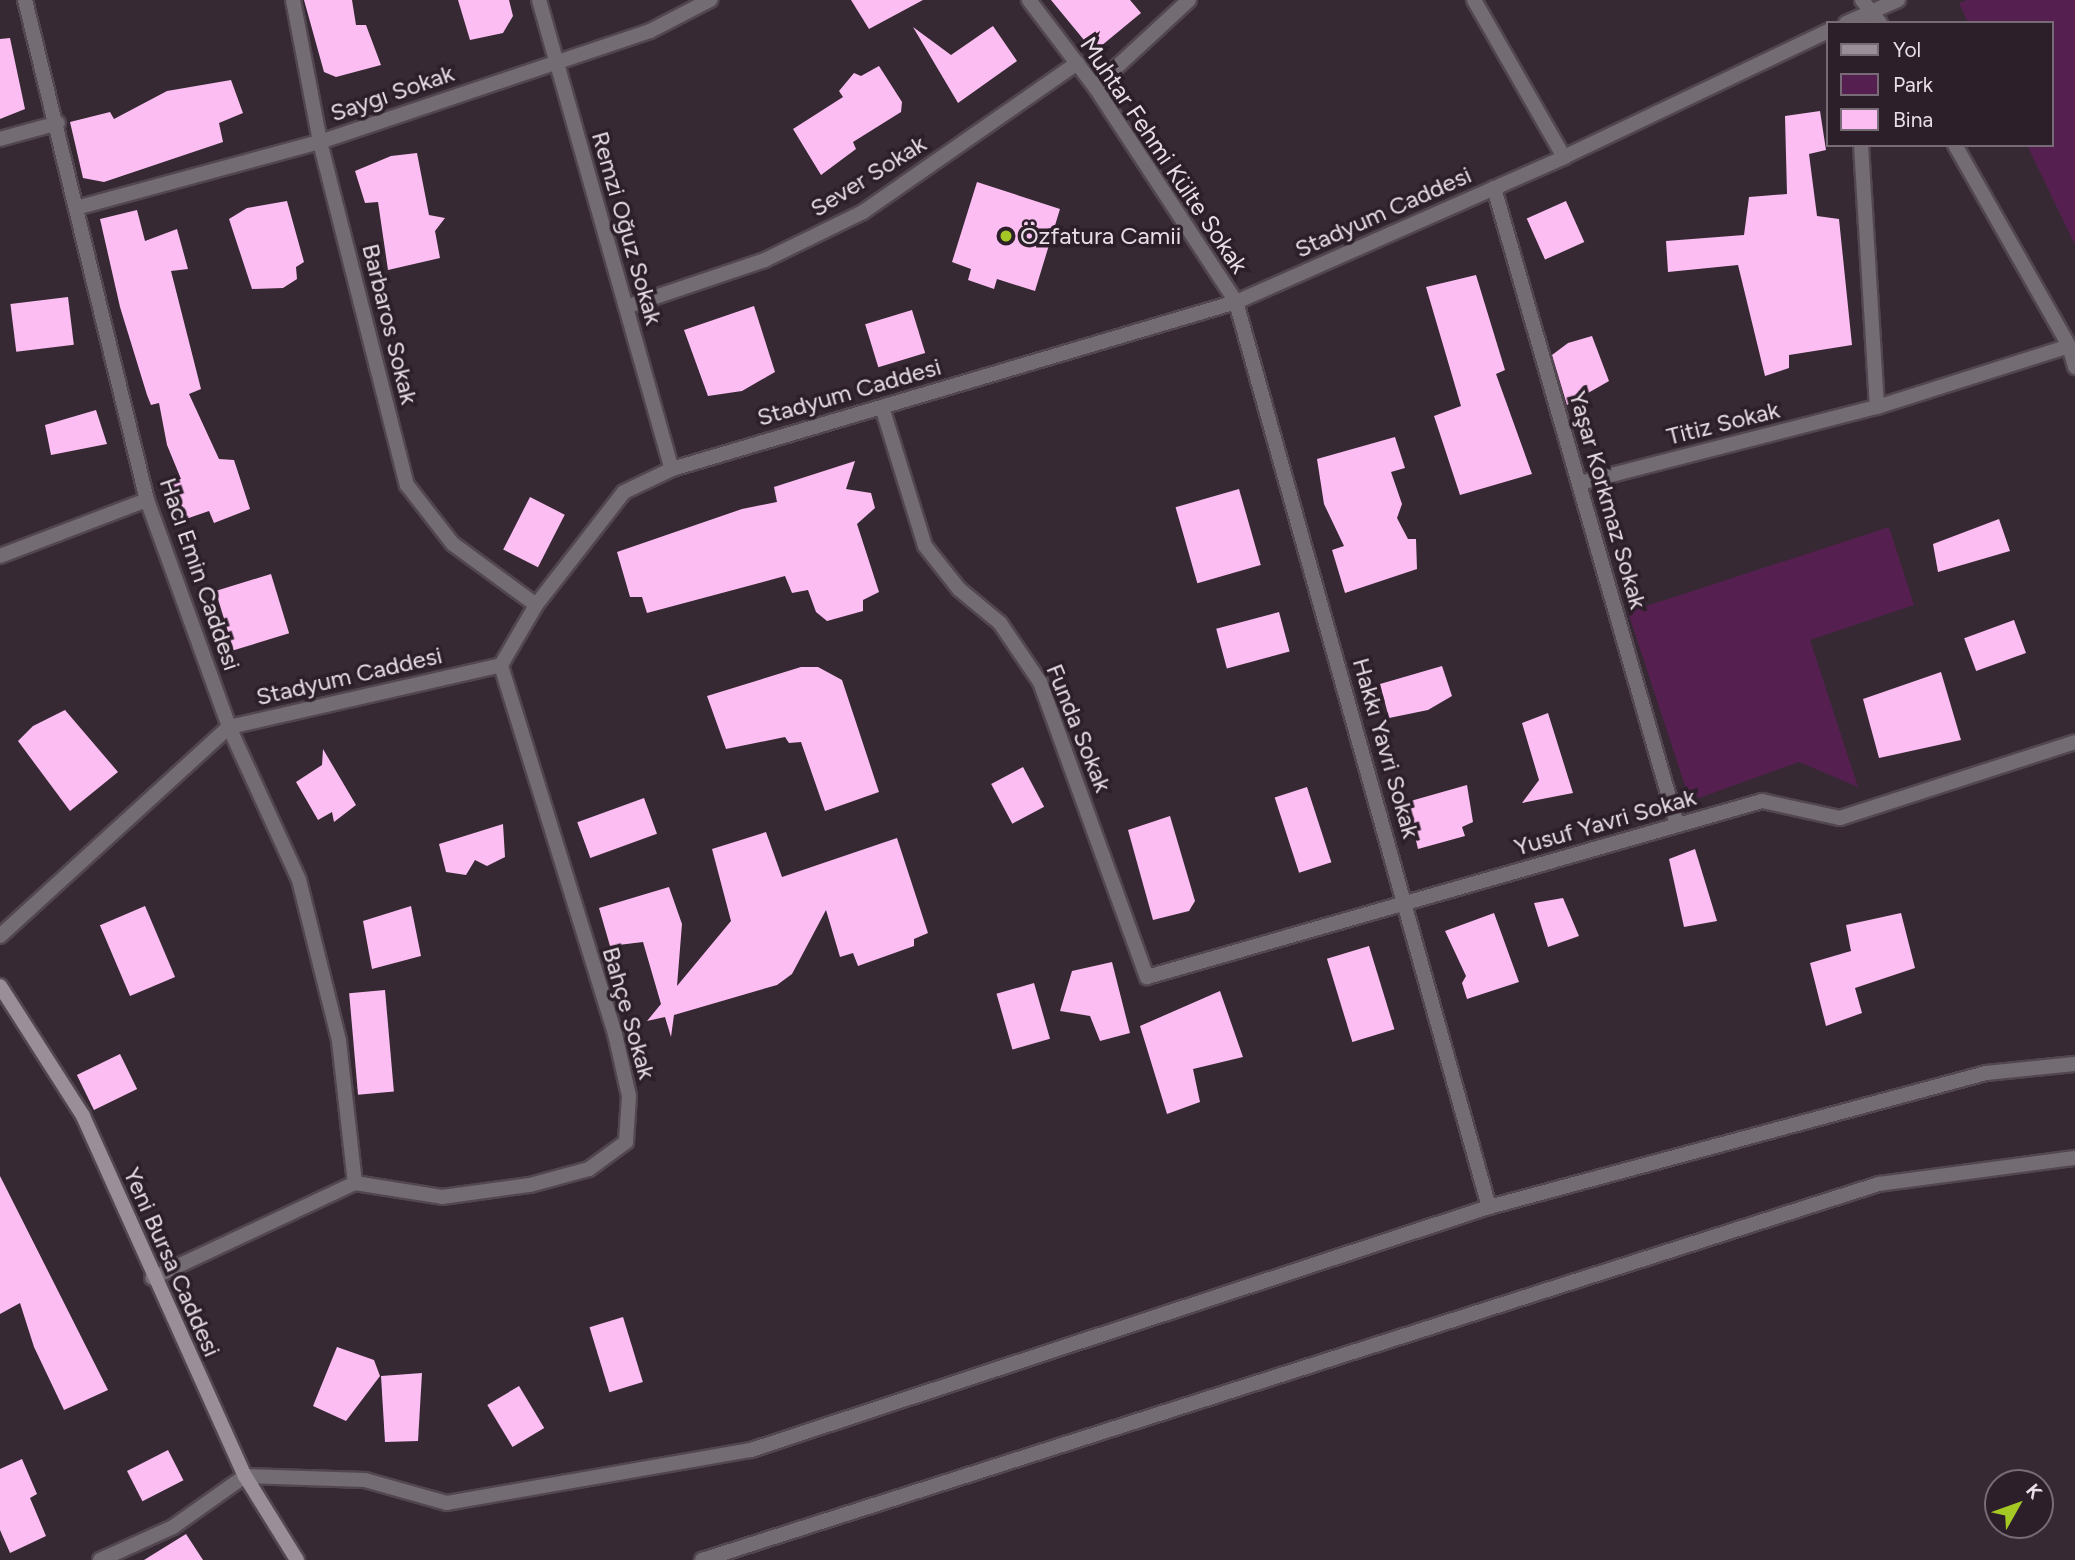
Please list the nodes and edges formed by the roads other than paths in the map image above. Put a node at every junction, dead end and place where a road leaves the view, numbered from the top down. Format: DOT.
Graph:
graph roads {
  1 [pos="25,0"];
  2 [pos="293,0"];
  3 [pos="539,0"];
  4 [pos="710,0"];
  5 [pos="1029,0"];
  6 [pos="1189,0"];
  7 [pos="1474,0"];
  8 [pos="1898,0"];
  9 [pos="1871,14"];
  10 [pos="1852,21"];
  11 [pos="1826,32"];
  12 [pos="556,61"];
  13 [pos="1077,63"];
  14 [pos="1095,88"];
  15 [pos="58,123"];
  16 [pos="0,139"];
  17 [pos="320,142"];
  18 [pos="1861,147"];
  19 [pos="1956,147"];
  20 [pos="1564,157"];
  21 [pos="1494,188"];
  22 [pos="80,207"];
  23 [pos="1236,302"];
  24 [pos="626,307"];
  25 [pos="2069,346"];
  26 [pos="2075,367"];
  27 [pos="882,407"];
  28 [pos="1877,407"];
  29 [pos="672,468"];
  30 [pos="1580,483"];
  31 [pos="147,500"];
  32 [pos="0,556"];
  33 [pos="536,605"];
  34 [pos="501,665"];
  35 [pos="229,727"];
  36 [pos="2075,742"];
  37 [pos="1677,825"];
  38 [pos="1406,903"];
  39 [pos="0,936"];
  40 [pos="1147,977"];
  41 [pos="0,986"];
  42 [pos="2075,1064"];
  43 [pos="2075,1158"];
  44 [pos="355,1183"];
  45 [pos="1489,1207"];
  46 [pos="152,1278"];
  47 [pos="245,1476"];
  48 [pos="100,1560"];
  49 [pos="297,1560"];
  50 [pos="702,1560"];
  1 -- 15 [label="street, Hacı Emin Caddesi"];
  2 -- 17 [label="street, Barbaros Sokak"];
  3 -- 12 [label="street, Remzi Oğuz Sokak"];
  4 -- 12 [label="street, Saygı Sokak"];
  5 -- 13 [label="street, Muhtar Fehmi Külte Sokak"];
  6 -- 14 [label="street"];
  7 -- 20 [label="street"];
  8 -- 9 [label="street"];
  9 -- 10 [label="street"];
  11 -- 20 [label="street, Stadyum Caddesi"];
  12 -- 17 [label="street, Saygı Sokak"];
  12 -- 24 [label="street, Remzi Oğuz Sokak"];
  13 -- 14 [label="street, Muhtar Fehmi Külte Sokak"];
  13 -- 24 [label="street, Sever Sokak"];
  14 -- 23 [label="street, Muhtar Fehmi Külte Sokak"];
  15 -- 16 [label="street"];
  15 -- 22 [label="street, Hacı Emin Caddesi"];
  17 -- 22 [label="street, Saygı Sokak"];
  17 -- 33 [label="street, Barbaros Sokak"];
  18 -- 28 [label="street"];
  19 -- 25 [label="street"];
  20 -- 21 [label="street, Stadyum Caddesi"];
  21 -- 23 [label="street, Stadyum Caddesi"];
  21 -- 30 [label="street, Yaşar Korkmaz Sokak"];
  22 -- 31 [label="street, Hacı Emin Caddesi"];
  23 -- 27 [label="street, Stadyum Caddesi"];
  23 -- 38 [label="street, Hakkı Yavri Sokak"];
  24 -- 29 [label="street, Remzi Oğuz Sokak"];
  25 -- 26 [label="street"];
  25 -- 28 [label="street, Titiz Sokak"];
  27 -- 29 [label="street, Stadyum Caddesi"];
  27 -- 40 [label="street, Funda Sokak"];
  28 -- 30 [label="street, Titiz Sokak"];
  29 -- 33 [label="street, Stadyum Caddesi"];
  30 -- 37 [label="street, Yaşar Korkmaz Sokak"];
  31 -- 32 [label="street"];
  31 -- 35 [label="street, Hacı Emin Caddesi"];
  33 -- 34 [label="street, Stadyum Caddesi"];
  34 -- 35 [label="street, Stadyum Caddesi"];
  34 -- 44 [label="street, Bahçe Sokak"];
  35 -- 39 [label="street, Stadyum Caddesi"];
  35 -- 44 [label="street, Hacı Emin Caddesi"];
  36 -- 37 [label="street, Yusuf Yavri Sokak"];
  37 -- 38 [label="street, Yusuf Yavri Sokak"];
  38 -- 40 [label="street, Yusuf Yavri Sokak"];
  38 -- 45 [label="street, Hakkı Yavri Sokak"];
  41 -- 46 [label="main road, Yeni Bursa Caddesi"];
  42 -- 45 [label="street"];
  43 -- 50 [label="street"];
  44 -- 46 [label="street"];
  45 -- 47 [label="street"];
  46 -- 47 [label="main road, Yeni Bursa Caddesi"];
  47 -- 48 [label="street"];
  47 -- 49 [label="main road, Yeni Bursa Caddesi"];
}
